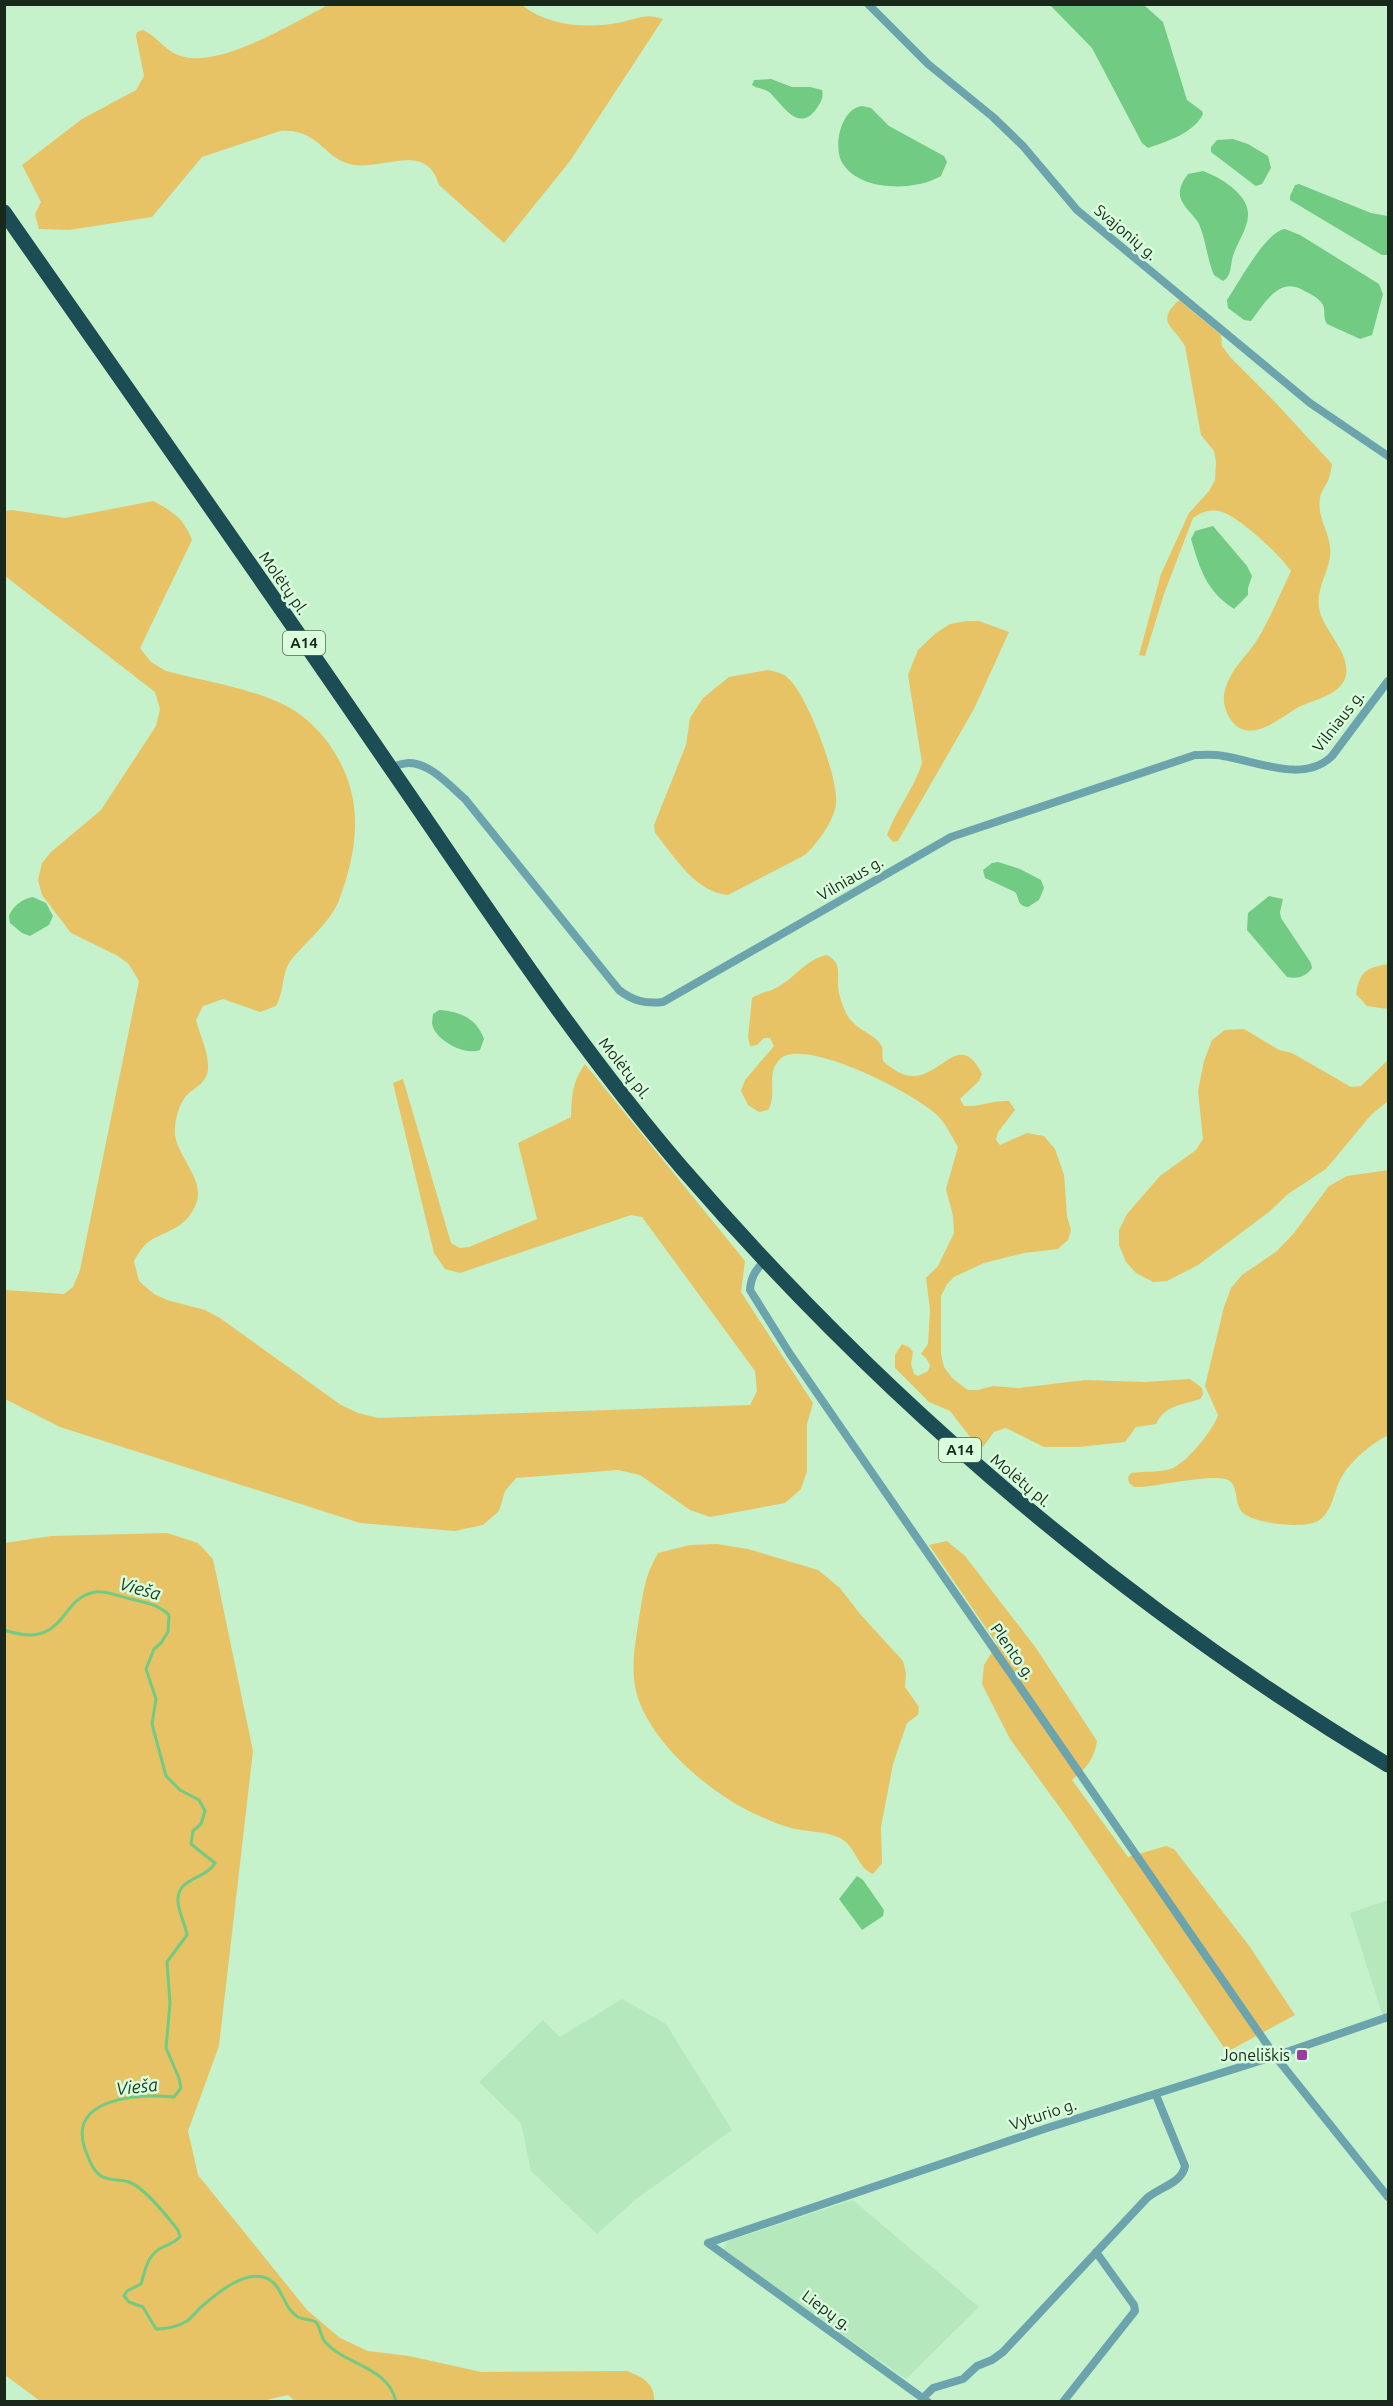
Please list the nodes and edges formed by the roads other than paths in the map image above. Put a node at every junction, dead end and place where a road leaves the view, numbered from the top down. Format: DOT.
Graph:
graph roads {
  1 [pos="868,4"];
  2 [pos="9,218"];
  3 [pos="1389,456"];
  4 [pos="1389,681"];
  5 [pos="391,767"];
  6 [pos="765,1260"];
  7 [pos="1389,1766"];
  8 [pos="1389,2017"];
  9 [pos="1275,2056"];
  10 [pos="1156,2095"];
  11 [pos="1389,2197"];
  12 [pos="708,2243"];
  13 [pos="1096,2252"];
  14 [pos="926,2400"];
  15 [pos="1063,2402"];
  1 -- 3 [label="street, Svajonių g."];
  2 -- 5 [label="highway, Molėtų pl. / A14"];
  4 -- 5 [label="street, Vilniaus g."];
  5 -- 6 [label="highway, Molėtų pl. / A14"];
  6 -- 7 [label="highway, Molėtų pl. / A14"];
  6 -- 9 [label="street, Plento g."];
  8 -- 9 [label="street, Vyturio g."];
  9 -- 10 [label="street, Vyturio g."];
  9 -- 11 [label="street"];
  10 -- 12 [label="street, Vyturio g."];
  10 -- 13 [label="street"];
  12 -- 14 [label="street, Liepų g."];
  13 -- 14 [label="street"];
  13 -- 15 [label="street"];
}
